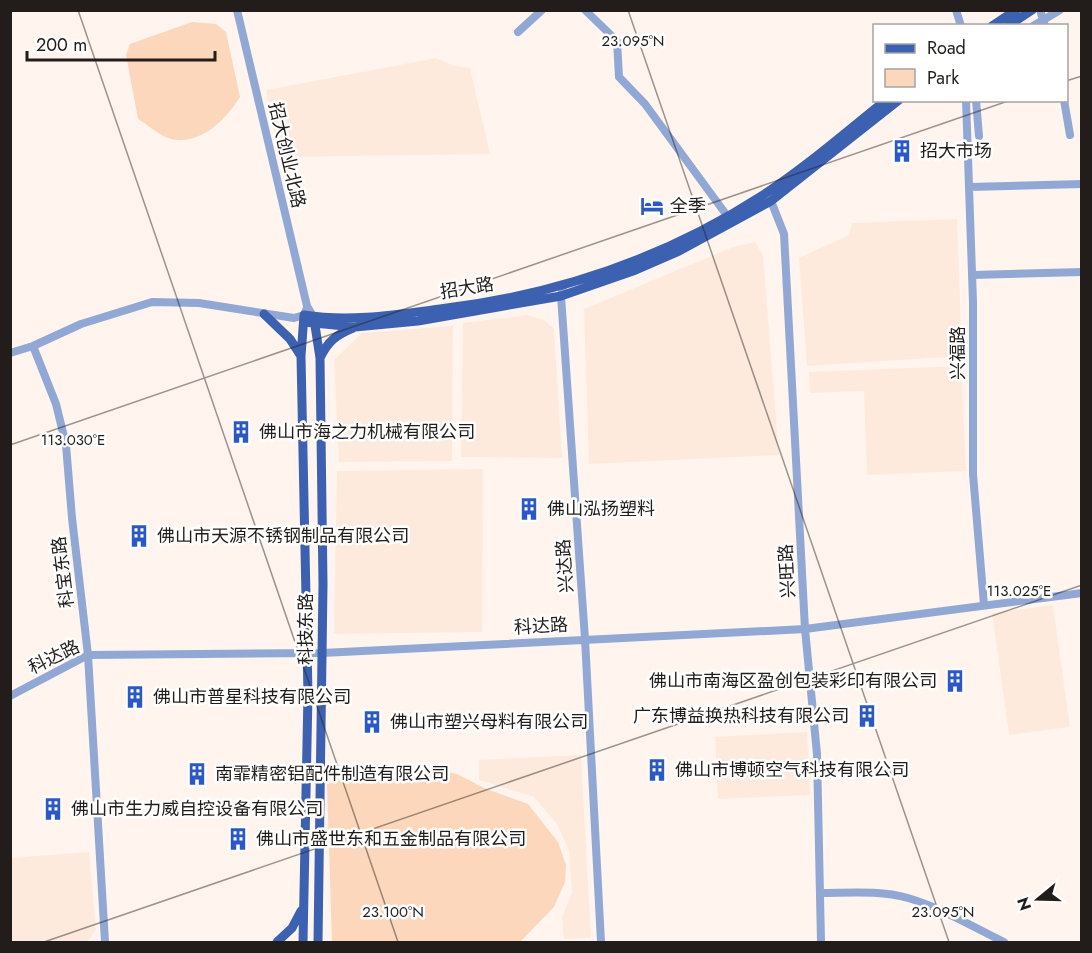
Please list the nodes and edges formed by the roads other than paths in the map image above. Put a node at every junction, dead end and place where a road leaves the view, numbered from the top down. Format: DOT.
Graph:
graph roads {
  1 [pos="237,10"];
  2 [pos="542,10"];
  3 [pos="585,10"];
  4 [pos="1016,10"];
  5 [pos="1032,10"];
  6 [pos="1040,10"];
  7 [pos="1060,10"];
  8 [pos="1044,22"];
  9 [pos="995,24"];
  10 [pos="1011,24"];
  11 [pos="518,32"];
  12 [pos="884,102"];
  13 [pos="896,102"];
  14 [pos="966,102"];
  15 [pos="976,102"];
  16 [pos="1064,102"];
  17 [pos="1070,135"];
  18 [pos="979,136"];
  19 [pos="1082,184"];
  20 [pos="969,187"];
  21 [pos="769,197"];
  22 [pos="728,217"];
  23 [pos="1082,272"];
  24 [pos="972,275"];
  25 [pos="562,292"];
  26 [pos="264,314"];
  27 [pos="306,317"];
  28 [pos="355,327"];
  29 [pos="33,346"];
  30 [pos="10,353"];
  31 [pos="301,356"];
  32 [pos="320,357"];
  33 [pos="1082,594"];
  34 [pos="984,605"];
  35 [pos="805,629"];
  36 [pos="585,639"];
  37 [pos="307,653"];
  38 [pos="322,653"];
  39 [pos="88,655"];
  40 [pos="10,696"];
  41 [pos="820,893"];
  42 [pos="303,908"];
  43 [pos="105,942"];
  44 [pos="277,942"];
  45 [pos="303,942"];
  46 [pos="318,942"];
  47 [pos="601,942"];
  48 [pos="821,942"];
  49 [pos="1004,942"];
  1 -- 27 [label="street, 招大创业北路"];
  2 -- 11 [label="street"];
  3 -- 22 [label="street"];
  4 -- 9 [label="main road"];
  5 -- 10 [label="main road"];
  6 -- 8 [label="street"];
  7 -- 8 [label="street"];
  12 -- 21 [label="main road, 招大路"];
  13 -- 21 [label="main road, 招大路"];
  14 -- 20 [label="street, 兴福路"];
  15 -- 18 [label="street"];
  16 -- 17 [label="street"];
  19 -- 20 [label="street"];
  20 -- 24 [label="street, 兴福路"];
  21 -- 22 [label="main road, 招大路"];
  21 -- 25 [label="main road, 招大路"];
  21 -- 35 [label="street, 兴旺路"];
  22 -- 25 [label="main road, 招大路"];
  23 -- 24 [label="street"];
  24 -- 34 [label="street, 兴福路"];
  25 -- 27 [label="main road, 招大路"];
  25 -- 28 [label="main road, 招大路"];
  25 -- 36 [label="street, 兴达路"];
  26 -- 27 [label="street, 招大路"];
  26 -- 29 [label="street, 招大路"];
  26 -- 31 [label="main road"];
  27 -- 28 [label="main road, 招大路"];
  27 -- 31 [label="main road"];
  27 -- 32 [label="main road, 科技东路"];
  28 -- 32 [label="main road"];
  29 -- 30 [label="street, 招大路"];
  29 -- 39 [label="street, 科宝东路"];
  31 -- 37 [label="main road"];
  32 -- 38 [label="main road, 科技东路"];
  33 -- 34 [label="street, 科达路"];
  34 -- 35 [label="street, 科达路"];
  35 -- 36 [label="street, 科达路"];
  35 -- 41 [label="street, 兴旺路"];
  36 -- 38 [label="street, 科达路"];
  36 -- 47 [label="street, 兴达路"];
  37 -- 38 [label="street, 科达路"];
  37 -- 39 [label="street, 科达路"];
  37 -- 42 [label="main road"];
  38 -- 46 [label="main road, 科技东路"];
  39 -- 40 [label="street, 科达路"];
  39 -- 43 [label="street, 科宝东路"];
  41 -- 48 [label="street, 兴旺路"];
  41 -- 49 [label="street"];
  42 -- 44 [label="main road"];
  42 -- 45 [label="main road"];
}
